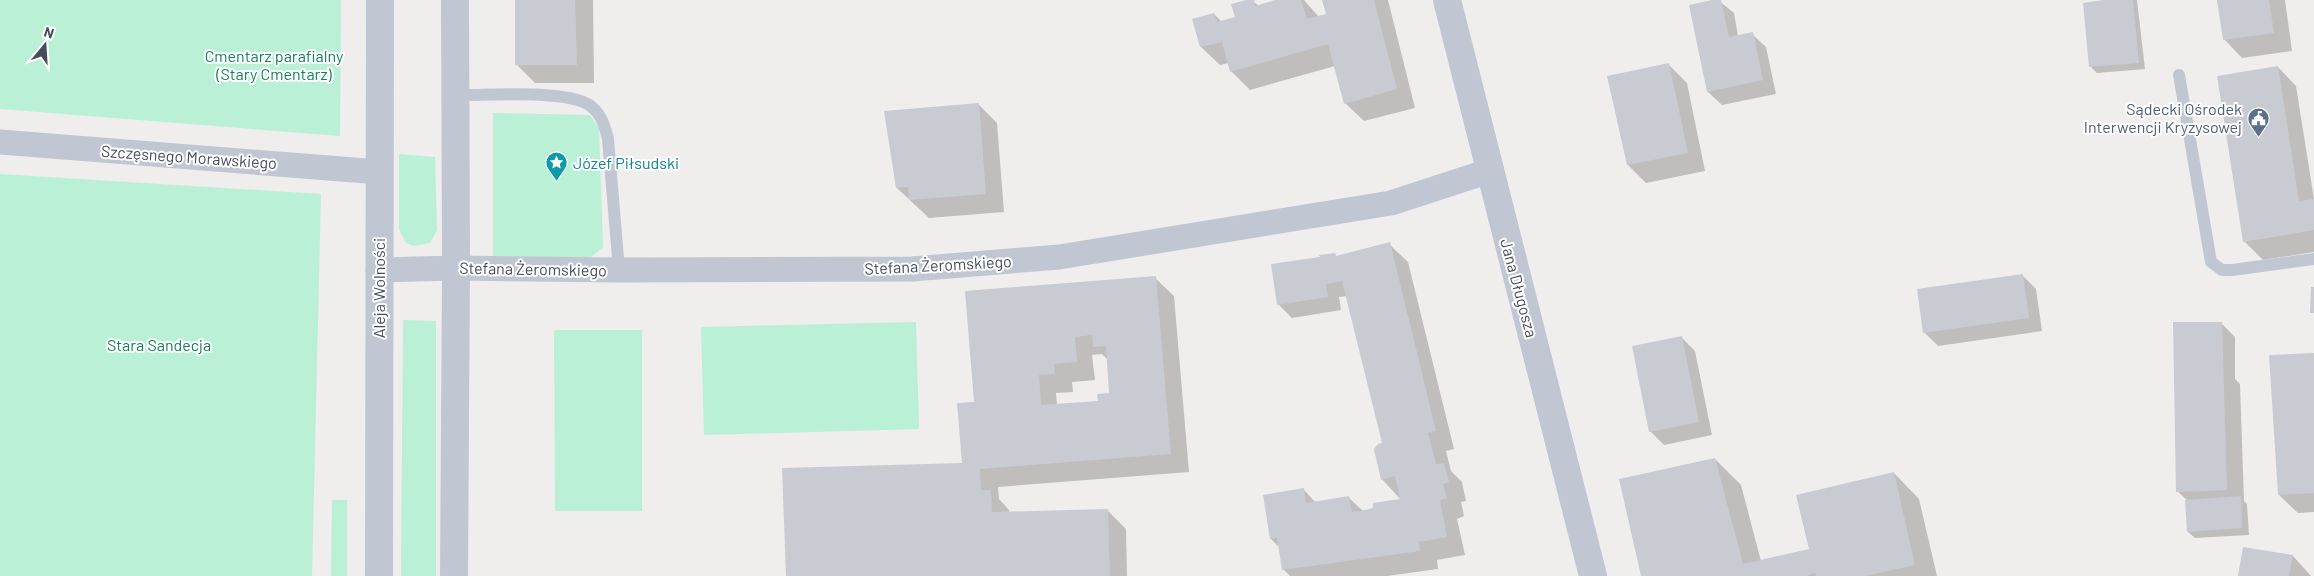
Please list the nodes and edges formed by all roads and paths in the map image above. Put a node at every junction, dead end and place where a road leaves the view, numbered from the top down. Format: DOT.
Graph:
graph roads {
  1 [pos="380,0"];
  2 [pos="455,0"];
  3 [pos="1447,0"];
  4 [pos="2179,75"];
  5 [pos="456,95"];
  6 [pos="0,142"];
  7 [pos="1489,171"];
  8 [pos="379,172"];
  9 [pos="2314,258"];
  10 [pos="456,268"];
  11 [pos="378,270"];
  12 [pos="619,270"];
  13 [pos="379,576"];
  14 [pos="454,576"];
  15 [pos="1593,576"];
  1 -- 8 [label="street, Aleja Wolności"];
  2 -- 5 [label="street"];
  3 -- 7 [label="street, Jana Długosza"];
  4 -- 9 [label="lane"];
  5 -- 10 [label="street"];
  5 -- 12 [label="lane"];
  6 -- 8 [label="street, Szczęsnego Morawskiego"];
  7 -- 12 [label="street, Stefana Żeromskiego"];
  7 -- 15 [label="street, Jana Długosza"];
  8 -- 11 [label="street, Aleja Wolności"];
  10 -- 11 [label="street, Stefana Żeromskiego"];
  10 -- 12 [label="street, Stefana Żeromskiego"];
  10 -- 14 [label="street"];
  11 -- 13 [label="street, Aleja Wolności"];
}
